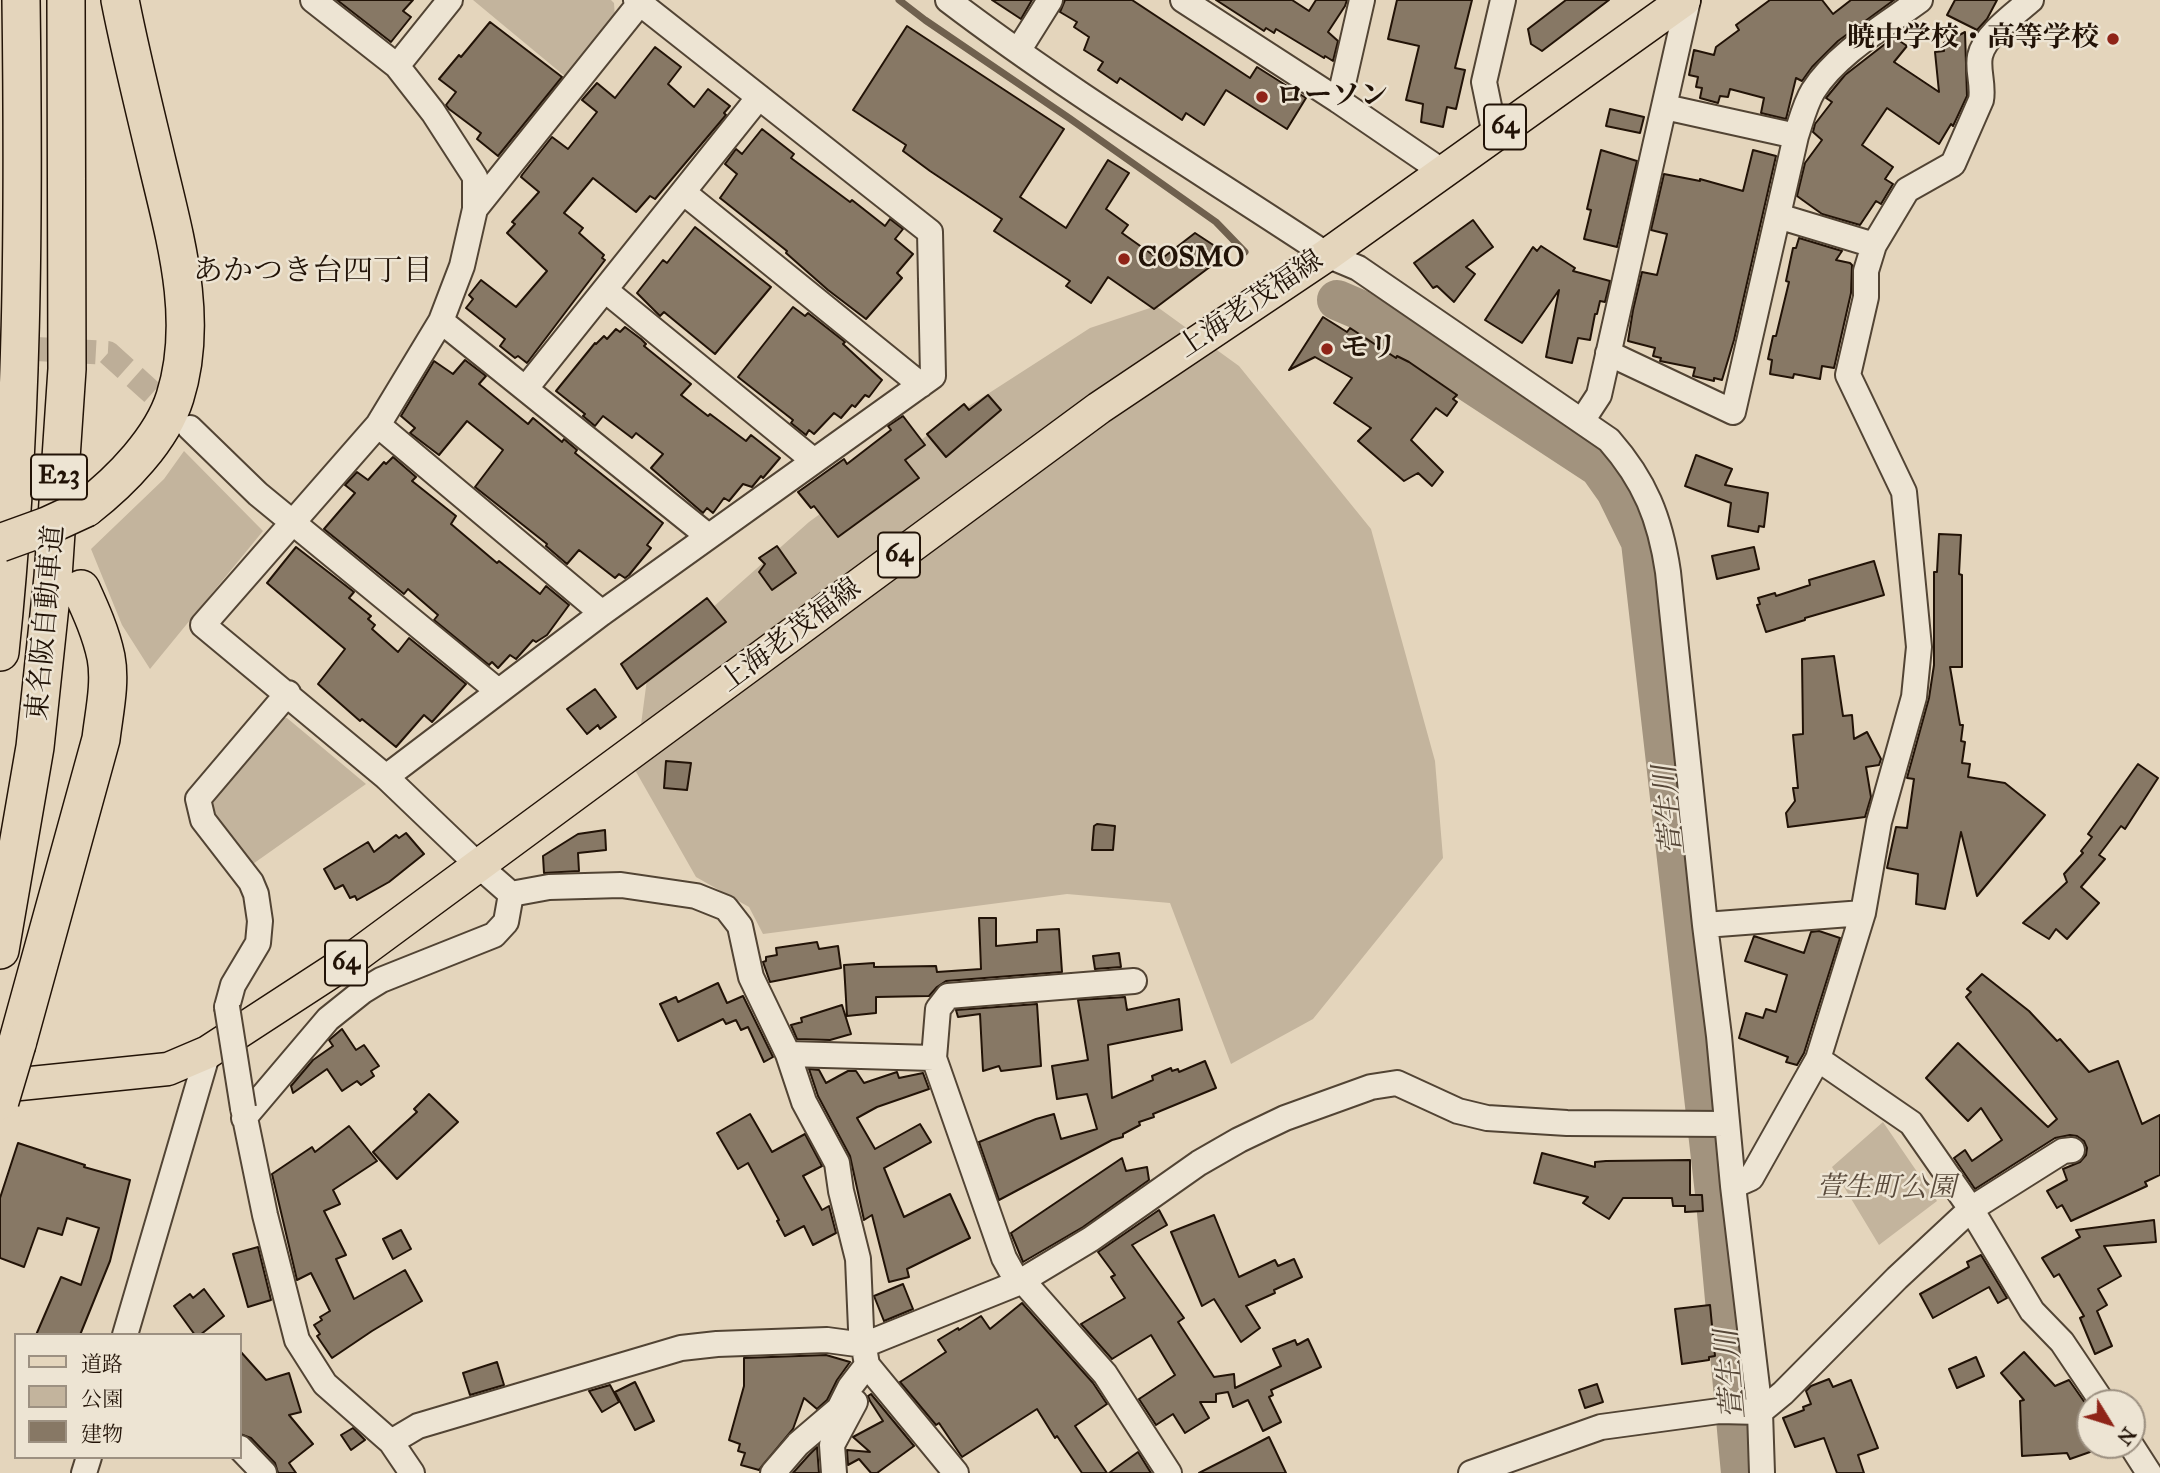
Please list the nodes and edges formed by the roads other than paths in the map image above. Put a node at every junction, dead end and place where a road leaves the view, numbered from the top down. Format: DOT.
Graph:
graph roads {
  1 [pos="21,0"];
  2 [pos="66,0"];
  3 [pos="120,0"];
  4 [pos="313,0"];
  5 [pos="450,0"];
  6 [pos="948,0"];
  7 [pos="1050,0"];
  8 [pos="1184,0"];
  9 [pos="1362,0"];
  10 [pos="1503,0"];
  11 [pos="1686,0"];
  12 [pos="1920,0"];
  13 [pos="2031,0"];
  14 [pos="638,1"];
  15 [pos="1018,51"];
  16 [pos="397,66"];
  17 [pos="759,97"];
  18 [pos="1339,101"];
  19 [pos="1665,107"];
  20 [pos="1495,135"];
  21 [pos="1796,136"];
  22 [pos="1443,172"];
  23 [pos="683,192"];
  24 [pos="475,209"];
  25 [pos="1778,216"];
  26 [pos="1874,245"];
  27 [pos="1327,255"];
  28 [pos="605,290"];
  29 [pos="441,321"];
  30 [pos="1608,353"];
  31 [pos="920,385"];
  32 [pos="526,388"];
  33 [pos="1583,421"];
  34 [pos="378,425"];
  35 [pos="191,428"];
  36 [pos="813,460"];
  37 [pos="293,522"];
  38 [pos="708,536"];
  39 [pos="0,543"];
  40 [pos="81,589"];
  41 [pos="602,613"];
  42 [pos="0,652"];
  43 [pos="498,691"];
  44 [pos="288,693"];
  45 [pos="386,777"];
  46 [pos="479,866"];
  47 [pos="511,894"];
  48 [pos="1863,913"];
  49 [pos="1705,926"];
  50 [pos="0,950"];
  51 [pos="1134,981"];
  52 [pos="208,1052"];
  53 [pos="788,1054"];
  54 [pos="934,1058"];
  55 [pos="1818,1059"];
  56 [pos="0,1086"];
  57 [pos="0,1101"];
  58 [pos="244,1113"];
  59 [pos="1710,1124"];
  60 [pos="2071,1150"];
  61 [pos="1733,1185"];
  62 [pos="1971,1209"];
  63 [pos="1020,1282"];
  64 [pos="126,1333"];
  65 [pos="865,1355"];
  66 [pos="2094,1389"];
  67 [pos="1754,1411"];
  68 [pos="391,1443"];
  69 [pos="242,1450"];
  70 [pos="264,1473"];
  71 [pos="412,1473"];
  72 [pos="772,1473"];
  73 [pos="835,1473"];
  74 [pos="956,1473"];
  75 [pos="1169,1473"];
  76 [pos="1471,1473"];
  77 [pos="1762,1473"];
  1 -- 42 [label="highway, 東名阪自動車道 / E23"];
  2 -- 50 [label="highway, 東名阪自動車道 / E23"];
  3 -- 39 [label="highway, bridge"];
  4 -- 16 [label="street"];
  5 -- 16 [label="street"];
  6 -- 15 [label="street"];
  7 -- 15 [label="street"];
  8 -- 18 [label="street"];
  9 -- 18 [label="street"];
  10 -- 20 [label="street"];
  11 -- 19 [label="street"];
  11 -- 20 [label="main road, 上海老茂福線 / 64"];
  12 -- 21 [label="street"];
  13 -- 26 [label="street"];
  14 -- 17 [label="street"];
  14 -- 24 [label="street"];
  15 -- 27 [label="street"];
  16 -- 24 [label="street"];
  17 -- 23 [label="street"];
  17 -- 31 [label="street"];
  18 -- 22 [label="street"];
  19 -- 21 [label="street"];
  19 -- 30 [label="street"];
  20 -- 22 [label="main road, 上海老茂福線 / 64"];
  21 -- 25 [label="street"];
  22 -- 27 [label="main road, 上海老茂福線 / 64"];
  23 -- 28 [label="street"];
  23 -- 31 [label="street"];
  24 -- 29 [label="street"];
  25 -- 26 [label="street"];
  25 -- 30 [label="street"];
  26 -- 48 [label="street"];
  27 -- 33 [label="street"];
  27 -- 46 [label="main road, 上海老茂福線 / 64"];
  28 -- 32 [label="street"];
  28 -- 36 [label="street"];
  29 -- 32 [label="street"];
  29 -- 34 [label="street"];
  30 -- 33 [label="street"];
  31 -- 36 [label="street"];
  32 -- 38 [label="street"];
  33 -- 49 [label="street"];
  34 -- 37 [label="street"];
  34 -- 41 [label="street"];
  35 -- 37 [label="street"];
  36 -- 38 [label="street"];
  37 -- 43 [label="street"];
  37 -- 44 [label="street"];
  38 -- 41 [label="street"];
  40 -- 57 [label="highway, bridge"];
  41 -- 43 [label="street"];
  43 -- 45 [label="street"];
  44 -- 45 [label="street"];
  44 -- 58 [label="street, bridge"];
  45 -- 46 [label="street"];
  46 -- 47 [label="street"];
  46 -- 52 [label="main road, 上海老茂福線 / 64"];
  47 -- 53 [label="street"];
  47 -- 58 [label="street"];
  48 -- 49 [label="street"];
  48 -- 55 [label="street"];
  49 -- 59 [label="street"];
  51 -- 54 [label="street"];
  52 -- 56 [label="main road, 上海老茂福線 / 64"];
  52 -- 64 [label="street"];
  53 -- 54 [label="street"];
  53 -- 65 [label="street"];
  54 -- 63 [label="street"];
  55 -- 61 [label="street"];
  55 -- 62 [label="street"];
  58 -- 68 [label="street"];
  59 -- 61 [label="street"];
  59 -- 63 [label="street"];
  60 -- 62 [label="street"];
  61 -- 67 [label="street"];
  62 -- 66 [label="street"];
  62 -- 67 [label="street"];
  63 -- 65 [label="street"];
  63 -- 75 [label="street"];
  65 -- 68 [label="street"];
  65 -- 72 [label="street"];
  65 -- 73 [label="street"];
  65 -- 74 [label="street"];
  67 -- 76 [label="street"];
  67 -- 77 [label="street"];
  68 -- 71 [label="street"];
  69 -- 70 [label="street"];
}
